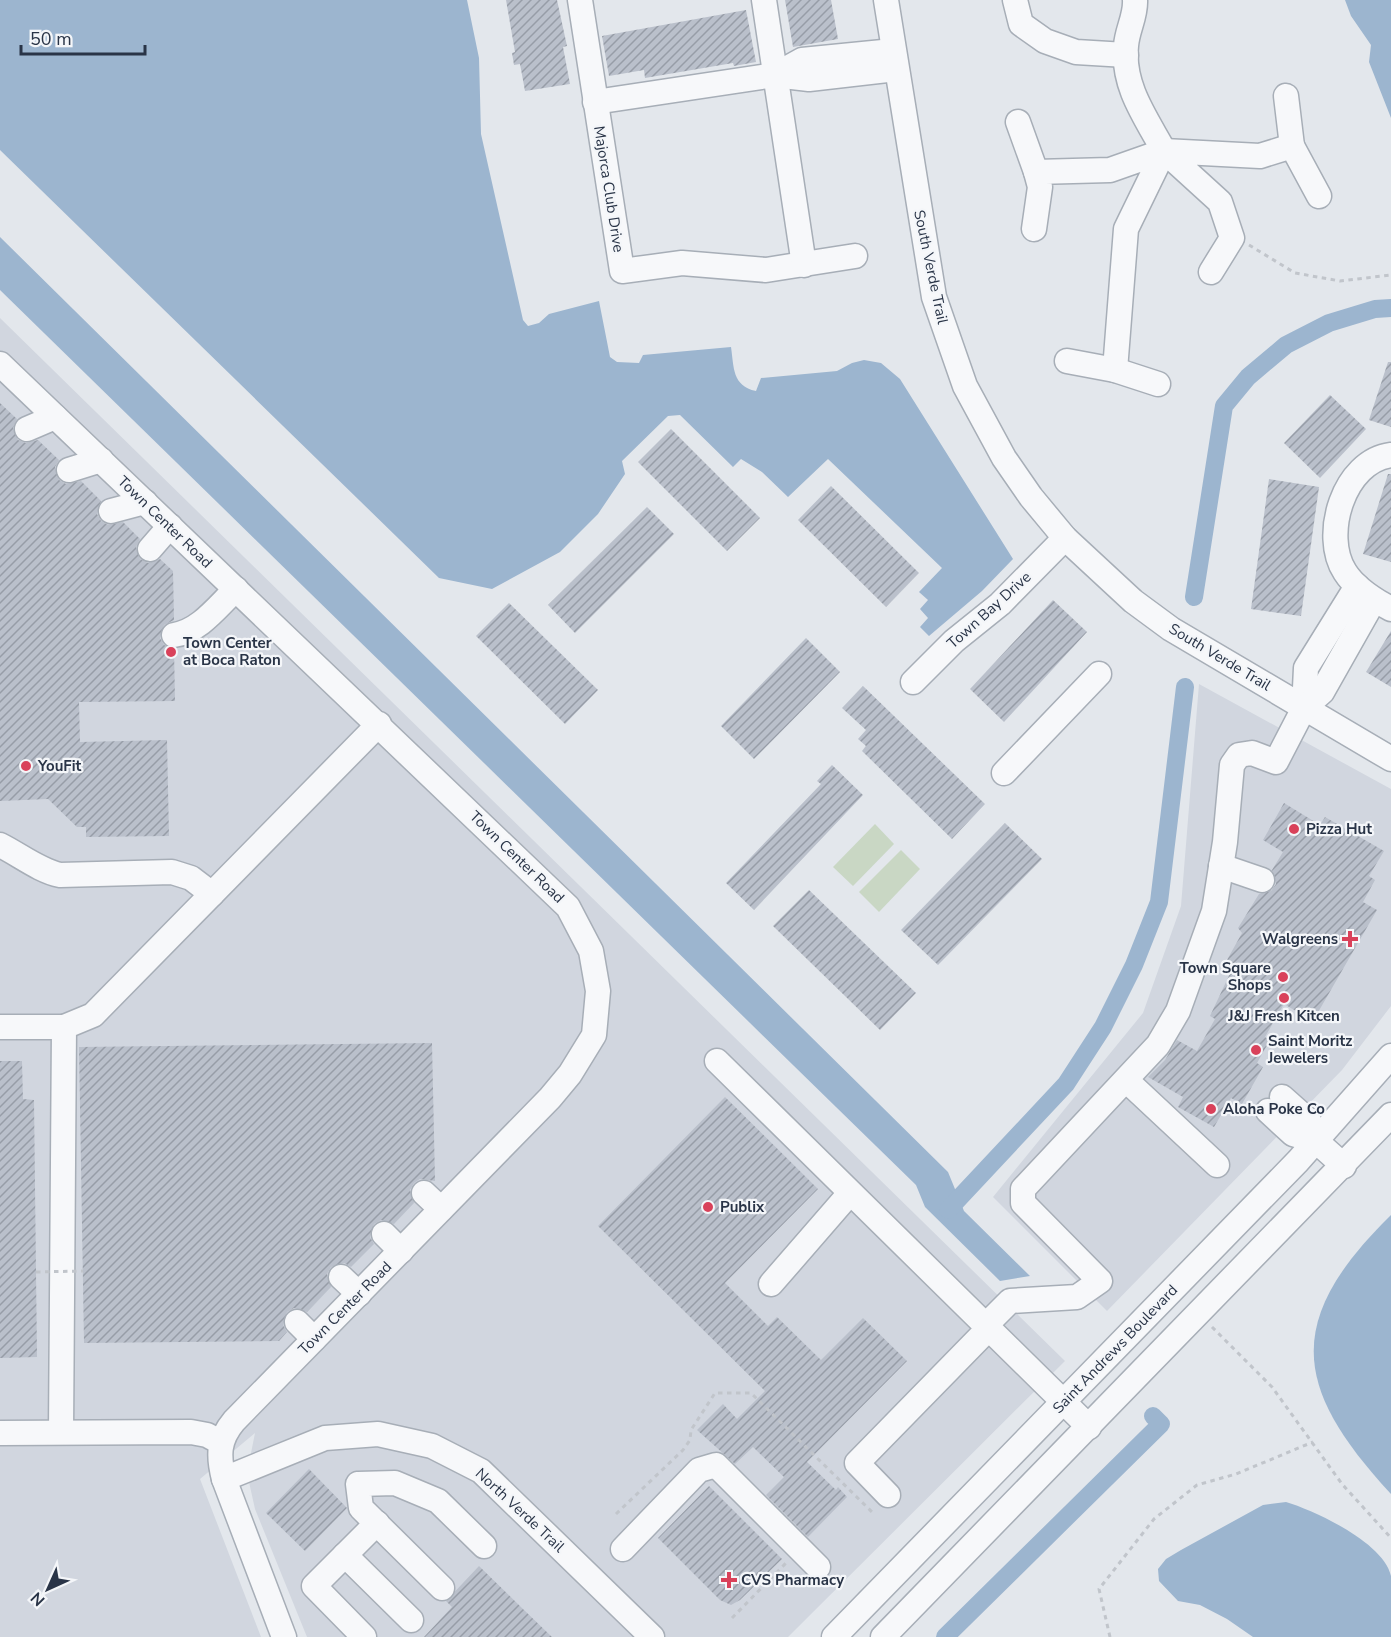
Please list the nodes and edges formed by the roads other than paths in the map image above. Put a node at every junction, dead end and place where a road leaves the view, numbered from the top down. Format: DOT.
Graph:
graph roads {
  1 [pos="580,0"];
  2 [pos="764,0"];
  3 [pos="886,0"];
  4 [pos="1015,0"];
  5 [pos="1135,0"];
  6 [pos="1126,55"];
  7 [pos="895,60"];
  8 [pos="775,75"];
  9 [pos="1286,96"];
  10 [pos="595,102"];
  11 [pos="1018,122"];
  12 [pos="1292,146"];
  13 [pos="1164,151"];
  14 [pos="1036,172"];
  15 [pos="1318,196"];
  16 [pos="1034,230"];
  17 [pos="855,256"];
  18 [pos="804,265"];
  19 [pos="1211,272"];
  20 [pos="1067,362"];
  21 [pos="1116,370"];
  22 [pos="5,374"];
  23 [pos="1158,384"];
  24 [pos="55,417"];
  25 [pos="27,429"];
  26 [pos="1391,455"];
  27 [pos="100,460"];
  28 [pos="69,470"];
  29 [pos="145,502"];
  30 [pos="111,511"];
  31 [pos="170,526"];
  32 [pos="1065,538"];
  33 [pos="150,549"];
  34 [pos="236,589"];
  35 [pos="1374,599"];
  36 [pos="174,635"];
  37 [pos="1099,674"];
  38 [pos="913,682"];
  39 [pos="1304,708"];
  40 [pos="379,724"];
  41 [pos="1391,759"];
  42 [pos="1004,773"];
  43 [pos="0,845"];
  44 [pos="1221,866"];
  45 [pos="1262,880"];
  46 [pos="212,894"];
  47 [pos="0,1027"];
  48 [pos="64,1027"];
  49 [pos="1391,1056"];
  50 [pos="717,1061"];
  51 [pos="1126,1080"];
  52 [pos="1275,1104"];
  53 [pos="1391,1115"];
  54 [pos="1316,1141"];
  55 [pos="1217,1165"];
  56 [pos="1344,1166"];
  57 [pos="850,1193"];
  58 [pos="384,1234"];
  59 [pos="401,1251"];
  60 [pos="341,1277"];
  61 [pos="771,1284"];
  62 [pos="359,1294"];
  63 [pos="297,1322"];
  64 [pos="987,1326"];
  65 [pos="314,1339"];
  66 [pos="1064,1401"];
  67 [pos="1089,1426"];
  68 [pos="62,1432"];
  69 [pos="0,1433"];
  70 [pos="220,1442"];
  71 [pos="224,1479"];
  72 [pos="880,1503"];
  73 [pos="377,1524"];
  74 [pos="484,1546"];
  75 [pos="623,1549"];
  76 [pos="345,1556"];
  77 [pos="818,1567"];
  78 [pos="442,1588"];
  79 [pos="411,1620"];
  80 [pos="284,1637"];
  81 [pos="364,1637"];
  82 [pos="652,1637"];
  83 [pos="834,1637"];
  84 [pos="883,1637"];
  1 -- 10 [label="street, Majorca Club Drive"];
  2 -- 8 [label="street"];
  3 -- 7 [label="street, South Verde Trail"];
  4 -- 6 [label="street"];
  5 -- 6 [label="street"];
  6 -- 13 [label="street"];
  7 -- 8 [label="street"];
  7 -- 32 [label="street, South Verde Trail"];
  8 -- 10 [label="street"];
  8 -- 18 [label="street"];
  9 -- 12 [label="street"];
  10 -- 18 [label="street, Majorca Club Drive"];
  11 -- 14 [label="street"];
  12 -- 13 [label="street"];
  12 -- 15 [label="street"];
  13 -- 14 [label="street"];
  13 -- 19 [label="street"];
  13 -- 21 [label="street"];
  14 -- 16 [label="street"];
  17 -- 18 [label="street, Majorca Club Drive"];
  20 -- 21 [label="street"];
  21 -- 23 [label="street"];
  22 -- 24 [label="street, Town Center Road"];
  24 -- 25 [label="street"];
  24 -- 27 [label="street, Town Center Road"];
  26 -- 35 [label="street"];
  27 -- 28 [label="street"];
  27 -- 29 [label="street, Town Center Road"];
  29 -- 30 [label="street"];
  29 -- 31 [label="street, Town Center Road"];
  31 -- 33 [label="street"];
  31 -- 34 [label="street, Town Center Road"];
  32 -- 38 [label="street, Town Bay Drive"];
  32 -- 39 [label="street, South Verde Trail"];
  34 -- 36 [label="street"];
  34 -- 40 [label="street, Town Center Road"];
  35 -- 39 [label="street"];
  37 -- 42 [label="street"];
  39 -- 41 [label="street, South Verde Trail"];
  39 -- 44 [label="street"];
  40 -- 46 [label="street"];
  40 -- 59 [label="street, Town Center Road"];
  43 -- 46 [label="street"];
  44 -- 45 [label="street"];
  44 -- 51 [label="street"];
  46 -- 48 [label="street"];
  47 -- 48 [label="street"];
  48 -- 68 [label="street"];
  49 -- 54 [label="street, Saint Andrews Boulevard"];
  50 -- 57 [label="street"];
  51 -- 55 [label="street"];
  51 -- 64 [label="street"];
  52 -- 54 [label="street"];
  53 -- 56 [label="street"];
  54 -- 56 [label="street"];
  54 -- 66 [label="street, Saint Andrews Boulevard"];
  56 -- 67 [label="street"];
  57 -- 61 [label="street"];
  57 -- 64 [label="street"];
  58 -- 59 [label="street"];
  59 -- 62 [label="street, Town Center Road"];
  60 -- 62 [label="street"];
  62 -- 65 [label="street, Town Center Road"];
  63 -- 65 [label="street"];
  64 -- 66 [label="street"];
  64 -- 72 [label="street"];
  65 -- 70 [label="street, Town Center Road"];
  66 -- 67 [label="street"];
  66 -- 83 [label="street, Saint Andrews Boulevard"];
  67 -- 84 [label="street"];
  68 -- 69 [label="street"];
  68 -- 70 [label="street"];
  70 -- 71 [label="street"];
  71 -- 80 [label="street"];
  71 -- 82 [label="street, North Verde Trail"];
  73 -- 74 [label="street"];
  73 -- 76 [label="street"];
  73 -- 78 [label="street"];
  75 -- 77 [label="street"];
  76 -- 79 [label="street"];
  76 -- 81 [label="street"];
}
